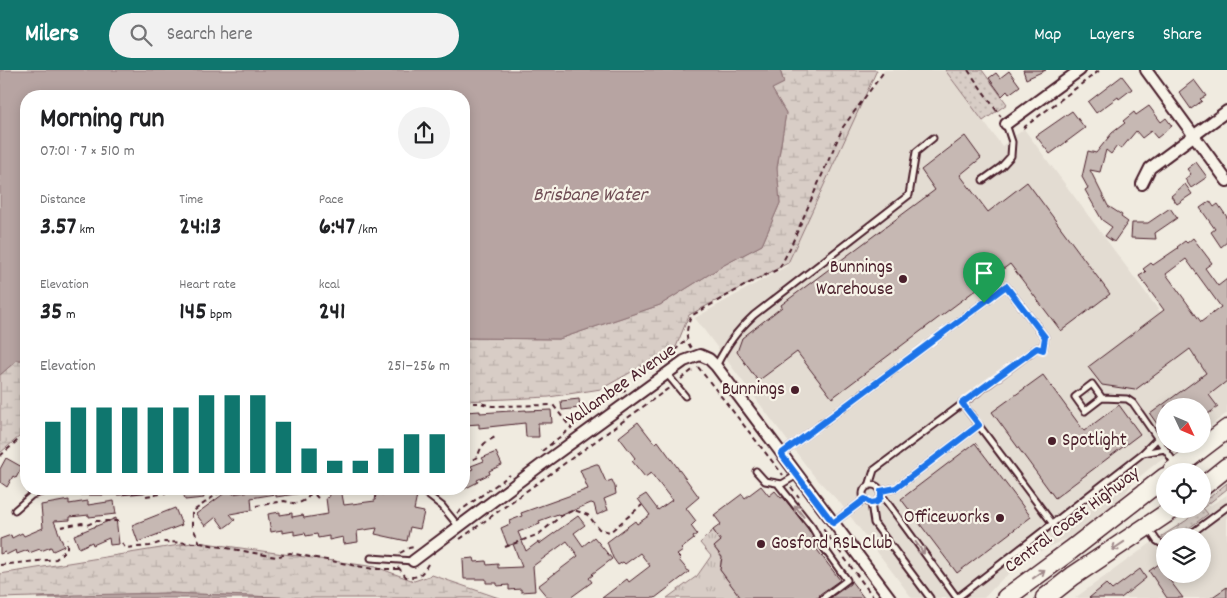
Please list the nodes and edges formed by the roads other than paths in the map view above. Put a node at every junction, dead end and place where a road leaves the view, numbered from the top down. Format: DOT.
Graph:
graph roads {
  1 [pos="1080,70"];
  2 [pos="1146,70"];
  3 [pos="1227,111"];
  4 [pos="1006,124"];
  5 [pos="1194,135"];
  6 [pos="933,138"];
  7 [pos="983,180"];
  8 [pos="1227,182"];
  9 [pos="1142,184"];
  10 [pos="716,366"];
  11 [pos="667,373"];
  12 [pos="685,396"];
  13 [pos="1102,398"];
  14 [pos="962,403"];
  15 [pos="979,425"];
  16 [pos="1227,429"];
  17 [pos="1156,435"];
  18 [pos="1156,440"];
  19 [pos="1156,451"];
  20 [pos="1143,453"];
  21 [pos="781,454"];
  22 [pos="1184,463"];
  23 [pos="1227,467"];
  24 [pos="756,471"];
  25 [pos="797,475"];
  26 [pos="1211,480"];
  27 [pos="778,484"];
  28 [pos="1156,484"];
  29 [pos="869,486"];
  30 [pos="881,493"];
  31 [pos="32,495"];
  32 [pos="428,495"];
  33 [pos="865,499"];
  34 [pos="871,503"];
  35 [pos="1227,507"];
  36 [pos="14,510"];
  37 [pos="1160,518"];
  38 [pos="833,523"];
  39 [pos="1053,524"];
  40 [pos="1148,526"];
  41 [pos="460,527"];
  42 [pos="1199,528"];
  43 [pos="1156,539"];
  44 [pos="371,558"];
  45 [pos="413,561"];
  46 [pos="1046,597"];
  47 [pos="824,598"];
  48 [pos="890,598"];
  49 [pos="930,598"];
  50 [pos="957,598"];
  51 [pos="1006,598"];
  1 -- 4 [label="street"];
  2 -- 5 [label="street"];
  3 -- 5 [label="street"];
  4 -- 7 [label="lane"];
  5 -- 8 [label="street"];
  5 -- 9 [label="street"];
  6 -- 10 [label="lane"];
  10 -- 11 [label="street, Yallambee Avenue"];
  10 -- 21 [label="street, Yallambee Avenue"];
  11 -- 12 [label="lane"];
  11 -- 41 [label="street, Yallambee Avenue"];
  13 -- 13 [label="lane"];
  13 -- 17 [label="lane"];
  14 -- 15 [label="lane"];
  14 -- 21 [label="lane"];
  14 -- 29 [label="lane"];
  15 -- 30 [label="lane"];
  15 -- 39 [label="lane"];
  16 -- 22 [label="highway, Central Coast Highway"];
  18 -- 20 [label="lane"];
  19 -- 20 [label="lane"];
  20 -- 39 [label="lane"];
  21 -- 25 [label="street, Yallambee Avenue"];
  23 -- 26 [label="highway"];
  24 -- 27 [label="lane"];
  25 -- 27 [label="lane"];
  25 -- 38 [label="street, Yallambee Avenue"];
  47 -- 27 [label="lane, one-way"];
  51 -- 28 [label="highway, Central Coast Highway, one-way"];
  29 -- 30 [label="lane"];
  29 -- 33 [label="lane"];
  30 -- 34 [label="lane"];
  30 -- 50 [label="lane, one-way"];
  31 -- 36 [label="lane"];
  32 -- 41 [label="lane"];
  33 -- 34 [label="lane"];
  33 -- 38 [label="lane"];
  34 -- 49 [label="lane"];
  35 -- 42 [label="lane"];
  37 -- 40 [label="highway"];
  38 -- 48 [label="street, Yallambee Avenue"];
  39 -- 50 [label="lane"];
  40 -- 43 [label="lane"];
  40 -- 46 [label="highway, one-way"];
  41 -- 45 [label="street, Yallambee Avenue"];
  44 -- 45 [label="lane"];
}
